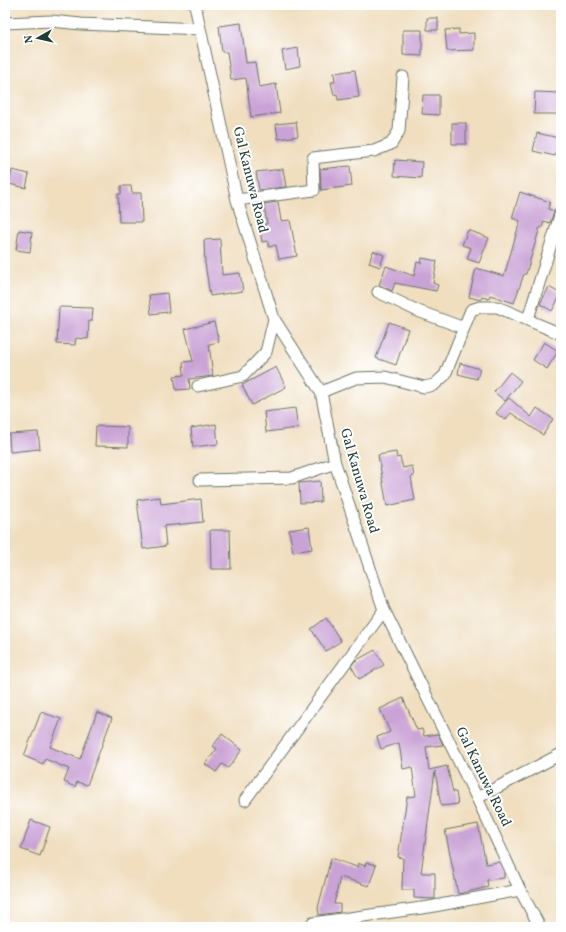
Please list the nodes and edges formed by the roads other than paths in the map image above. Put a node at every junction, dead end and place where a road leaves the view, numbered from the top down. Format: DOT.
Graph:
graph roads {
  1 [pos="195,5"];
  2 [pos="5,23"];
  3 [pos="200,29"];
  4 [pos="403,77"];
  5 [pos="237,200"];
  6 [pos="561,212"];
  7 [pos="378,292"];
  8 [pos="274,319"];
  9 [pos="528,320"];
  10 [pos="464,328"];
  11 [pos="561,334"];
  12 [pos="198,386"];
  13 [pos="321,392"];
  14 [pos="335,463"];
  15 [pos="200,480"];
  16 [pos="384,610"];
  17 [pos="561,754"];
  18 [pos="477,798"];
  19 [pos="245,800"];
  20 [pos="520,890"];
  21 [pos="314,923"];
  22 [pos="540,927"];
  1 -- 3 [label="street, Gal Kanuwa Road"];
  2 -- 3 [label="street"];
  3 -- 5 [label="street, Gal Kanuwa Road"];
  4 -- 5 [label="street"];
  5 -- 8 [label="street, Gal Kanuwa Road"];
  6 -- 9 [label="street"];
  7 -- 10 [label="street"];
  8 -- 12 [label="street"];
  8 -- 13 [label="street, Gal Kanuwa Road"];
  9 -- 10 [label="street"];
  9 -- 11 [label="street"];
  10 -- 13 [label="street"];
  13 -- 14 [label="street, Gal Kanuwa Road"];
  14 -- 15 [label="street"];
  14 -- 16 [label="street, Gal Kanuwa Road"];
  16 -- 18 [label="street, Gal Kanuwa Road"];
  16 -- 19 [label="street"];
  17 -- 18 [label="street"];
  18 -- 20 [label="street, Gal Kanuwa Road"];
  20 -- 21 [label="street"];
  20 -- 22 [label="street, Gal Kanuwa Road"];
}
